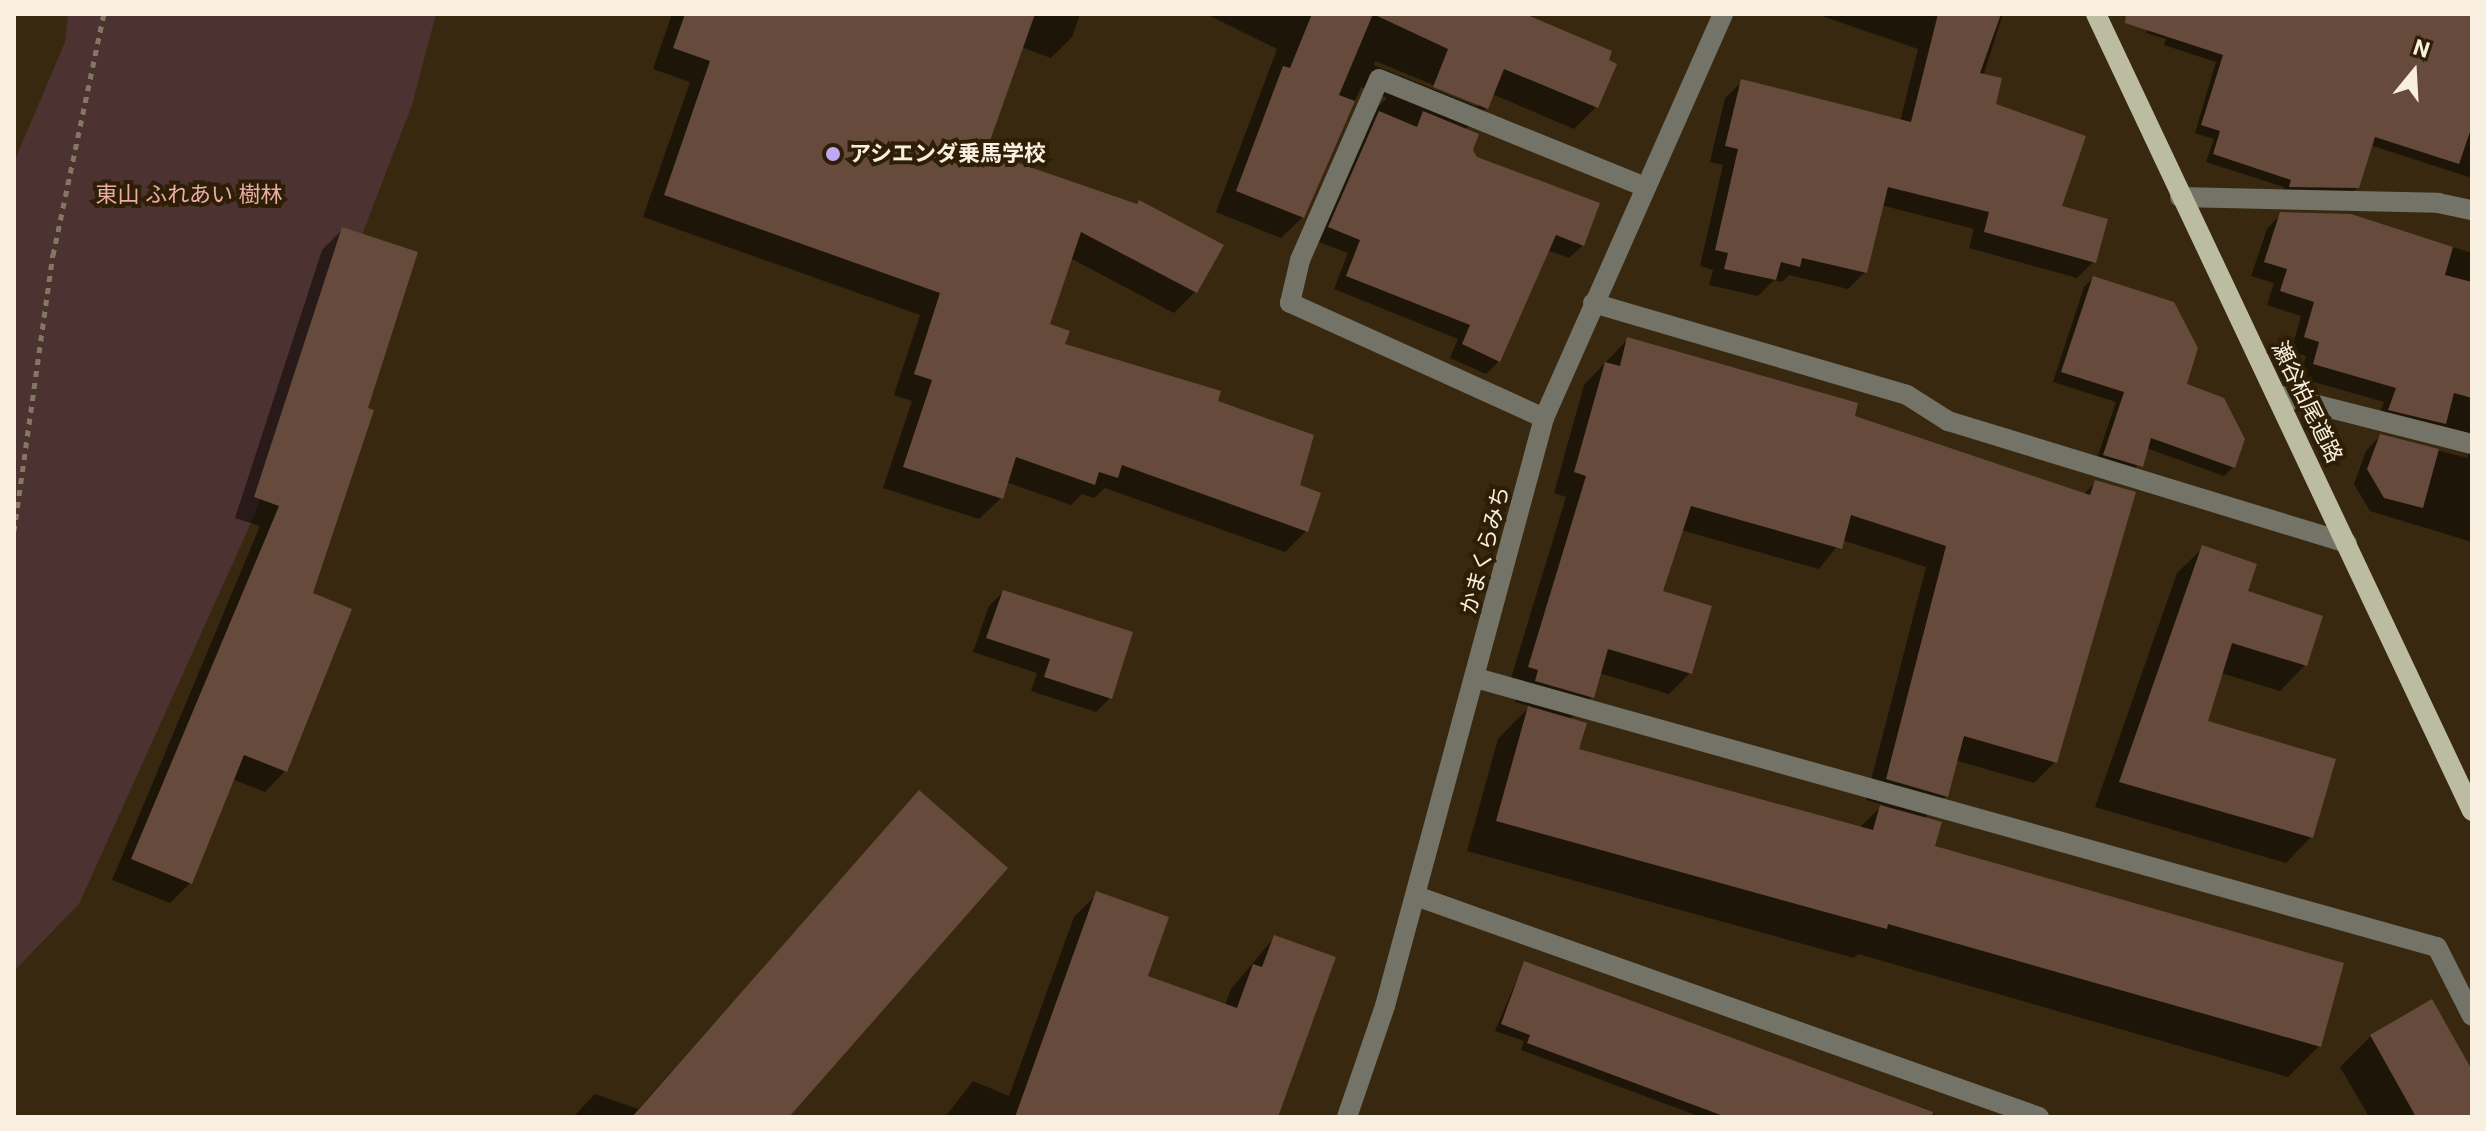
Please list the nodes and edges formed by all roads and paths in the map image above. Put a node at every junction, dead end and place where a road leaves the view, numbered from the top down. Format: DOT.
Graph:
graph roads {
  1 [pos="104,14"];
  2 [pos="1723,14"];
  3 [pos="2096,14"];
  4 [pos="1642,186"];
  5 [pos="2180,197"];
  6 [pos="2472,210"];
  7 [pos="1593,303"];
  8 [pos="2278,395"];
  9 [pos="1544,418"];
  10 [pos="2472,444"];
  11 [pos="14,531"];
  12 [pos="2347,543"];
  13 [pos="1476,678"];
  14 [pos="2472,811"];
  15 [pos="1416,896"];
  16 [pos="2472,1016"];
  17 [pos="1348,1117"];
  18 [pos="2039,1117"];
  1 -- 11 [label="path"];
  2 -- 4 [label="street, かまくらみち"];
  3 -- 5 [label="main road, 瀬谷柏尾道路"];
  4 -- 7 [label="street, かまくらみち"];
  4 -- 9 [label="street"];
  5 -- 6 [label="street"];
  5 -- 8 [label="main road, 瀬谷柏尾道路"];
  7 -- 9 [label="street, かまくらみち"];
  7 -- 12 [label="street"];
  8 -- 10 [label="street"];
  8 -- 12 [label="main road, 瀬谷柏尾道路"];
  9 -- 13 [label="street, かまくらみち"];
  12 -- 14 [label="main road, 瀬谷柏尾道路"];
  13 -- 15 [label="street, かまくらみち"];
  13 -- 16 [label="street"];
  15 -- 17 [label="street, かまくらみち"];
  15 -- 18 [label="street"];
}
